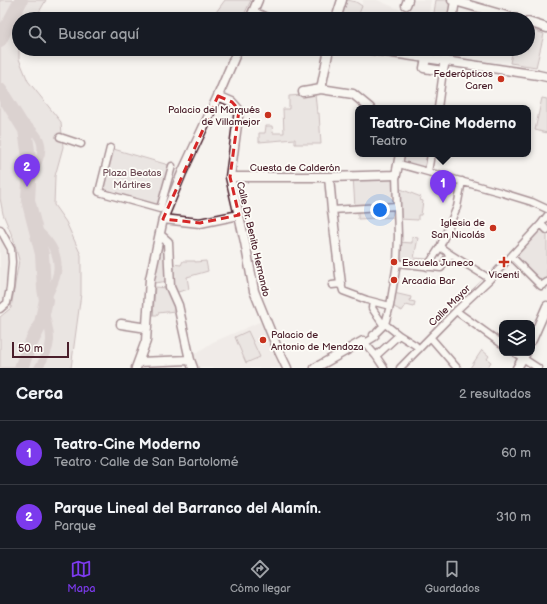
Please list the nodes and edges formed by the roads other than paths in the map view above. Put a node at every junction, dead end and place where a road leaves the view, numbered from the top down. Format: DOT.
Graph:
graph roads {
  1 [pos="257,0"];
  2 [pos="342,0"];
  3 [pos="454,0"];
  4 [pos="253,12"];
  5 [pos="338,12"];
  6 [pos="453,12"];
  7 [pos="494,12"];
  8 [pos="535,24"];
  9 [pos="547,28"];
  10 [pos="235,56"];
  11 [pos="328,56"];
  12 [pos="413,56"];
  13 [pos="446,56"];
  14 [pos="426,58"];
  15 [pos="445,60"];
  16 [pos="443,71"];
  17 [pos="547,77"];
  18 [pos="321,89"];
  19 [pos="303,92"];
  20 [pos="218,96"];
  21 [pos="366,105"];
  22 [pos="438,105"];
  23 [pos="60,137"];
  24 [pos="81,144"];
  25 [pos="110,148"];
  26 [pos="400,157"];
  27 [pos="430,157"];
  28 [pos="399,164"];
  29 [pos="172,166"];
  30 [pos="428,172"];
  31 [pos="396,175"];
  32 [pos="230,177"];
  33 [pos="329,177"];
  34 [pos="462,181"];
  35 [pos="397,206"];
  36 [pos="164,208"];
  37 [pos="547,209"];
  38 [pos="332,210"];
  39 [pos="239,215"];
  40 [pos="547,216"];
  41 [pos="164,219"];
  42 [pos="541,224"];
  43 [pos="0,229"];
  44 [pos="547,230"];
  45 [pos="160,235"];
  46 [pos="440,247"];
  47 [pos="450,254"];
  48 [pos="512,257"];
  49 [pos="397,263"];
  50 [pos="427,266"];
  51 [pos="490,279"];
  52 [pos="547,282"];
  53 [pos="336,285"];
  54 [pos="373,302"];
  55 [pos="390,306"];
  56 [pos="547,306"];
  57 [pos="0,310"];
  58 [pos="456,311"];
  59 [pos="121,324"];
  60 [pos="385,324"];
  61 [pos="147,328"];
  62 [pos="535,333"];
  63 [pos="399,335"];
  64 [pos="431,338"];
  65 [pos="363,341"];
  66 [pos="499,342"];
  67 [pos="419,350"];
  68 [pos="376,356"];
  69 [pos="524,356"];
  70 [pos="191,364"];
  71 [pos="138,365"];
  72 [pos="287,368"];
  73 [pos="315,368"];
  74 [pos="384,368"];
  75 [pos="400,368"];
  76 [pos="457,368"];
  77 [pos="517,368"];
  78 [pos="538,368"];
  1 -- 4 [label="street"];
  2 -- 5 [label="street"];
  3 -- 6 [label="street"];
  3 -- 7 [label="street"];
  8 -- 9 [label="street"];
  10 -- 20 [label="street"];
  11 -- 18 [label="street"];
  12 -- 14 [label="street"];
  13 -- 15 [label="street"];
  14 -- 15 [label="street"];
  14 -- 16 [label="street"];
  15 -- 16 [label="street"];
  15 -- 17 [label="street"];
  16 -- 22 [label="street"];
  18 -- 19 [label="street"];
  18 -- 21 [label="street"];
  20 -- 32 [label="street, Calle Dr. Benito Hernando"];
  20 -- 36 [label="street"];
  23 -- 24 [label="street"];
  25 -- 36 [label="street"];
  26 -- 28 [label="street"];
  27 -- 30 [label="street"];
  28 -- 30 [label="street"];
  28 -- 31 [label="street"];
  29 -- 36 [label="street"];
  30 -- 34 [label="street"];
  31 -- 33 [label="street, Cuesta de Calderón"];
  31 -- 35 [label="street"];
  32 -- 33 [label="street, Cuesta de Calderón"];
  32 -- 39 [label="street, Calle Dr. Benito Hernando"];
  33 -- 38 [label="street"];
  34 -- 37 [label="street"];
  34 -- 46 [label="street"];
  35 -- 38 [label="street"];
  35 -- 49 [label="street"];
  36 -- 41 [label="street"];
  38 -- 53 [label="street"];
  39 -- 41 [label="street"];
  39 -- 72 [label="street, Calle Dr. Benito Hernando"];
  40 -- 42 [label="street"];
  41 -- 45 [label="street"];
  42 -- 44 [label="street"];
  42 -- 48 [label="street, Calle Mayor"];
  43 -- 57 [label="street"];
  45 -- 61 [label="street"];
  45 -- 70 [label="street"];
  46 -- 47 [label="street"];
  46 -- 50 [label="street"];
  47 -- 50 [label="street"];
  47 -- 51 [label="street"];
  48 -- 51 [label="street, Calle Mayor"];
  48 -- 52 [label="street"];
  49 -- 50 [label="street"];
  49 -- 55 [label="street"];
  51 -- 58 [label="street, Calle Mayor"];
  53 -- 54 [label="street"];
  54 -- 55 [label="street"];
  54 -- 60 [label="street"];
  55 -- 60 [label="street"];
  56 -- 62 [label="street"];
  58 -- 64 [label="street, Calle Mayor"];
  58 -- 66 [label="street"];
  59 -- 61 [label="street"];
  60 -- 63 [label="street"];
  60 -- 68 [label="street"];
  61 -- 71 [label="street"];
  63 -- 67 [label="street"];
  63 -- 68 [label="street"];
  64 -- 67 [label="street, Calle Mayor"];
  64 -- 76 [label="street"];
  65 -- 73 [label="street"];
  67 -- 75 [label="street, Calle Mayor"];
  68 -- 74 [label="street"];
  69 -- 77 [label="street"];
  69 -- 78 [label="street"];
  70 -- 71 [label="street"];
}
